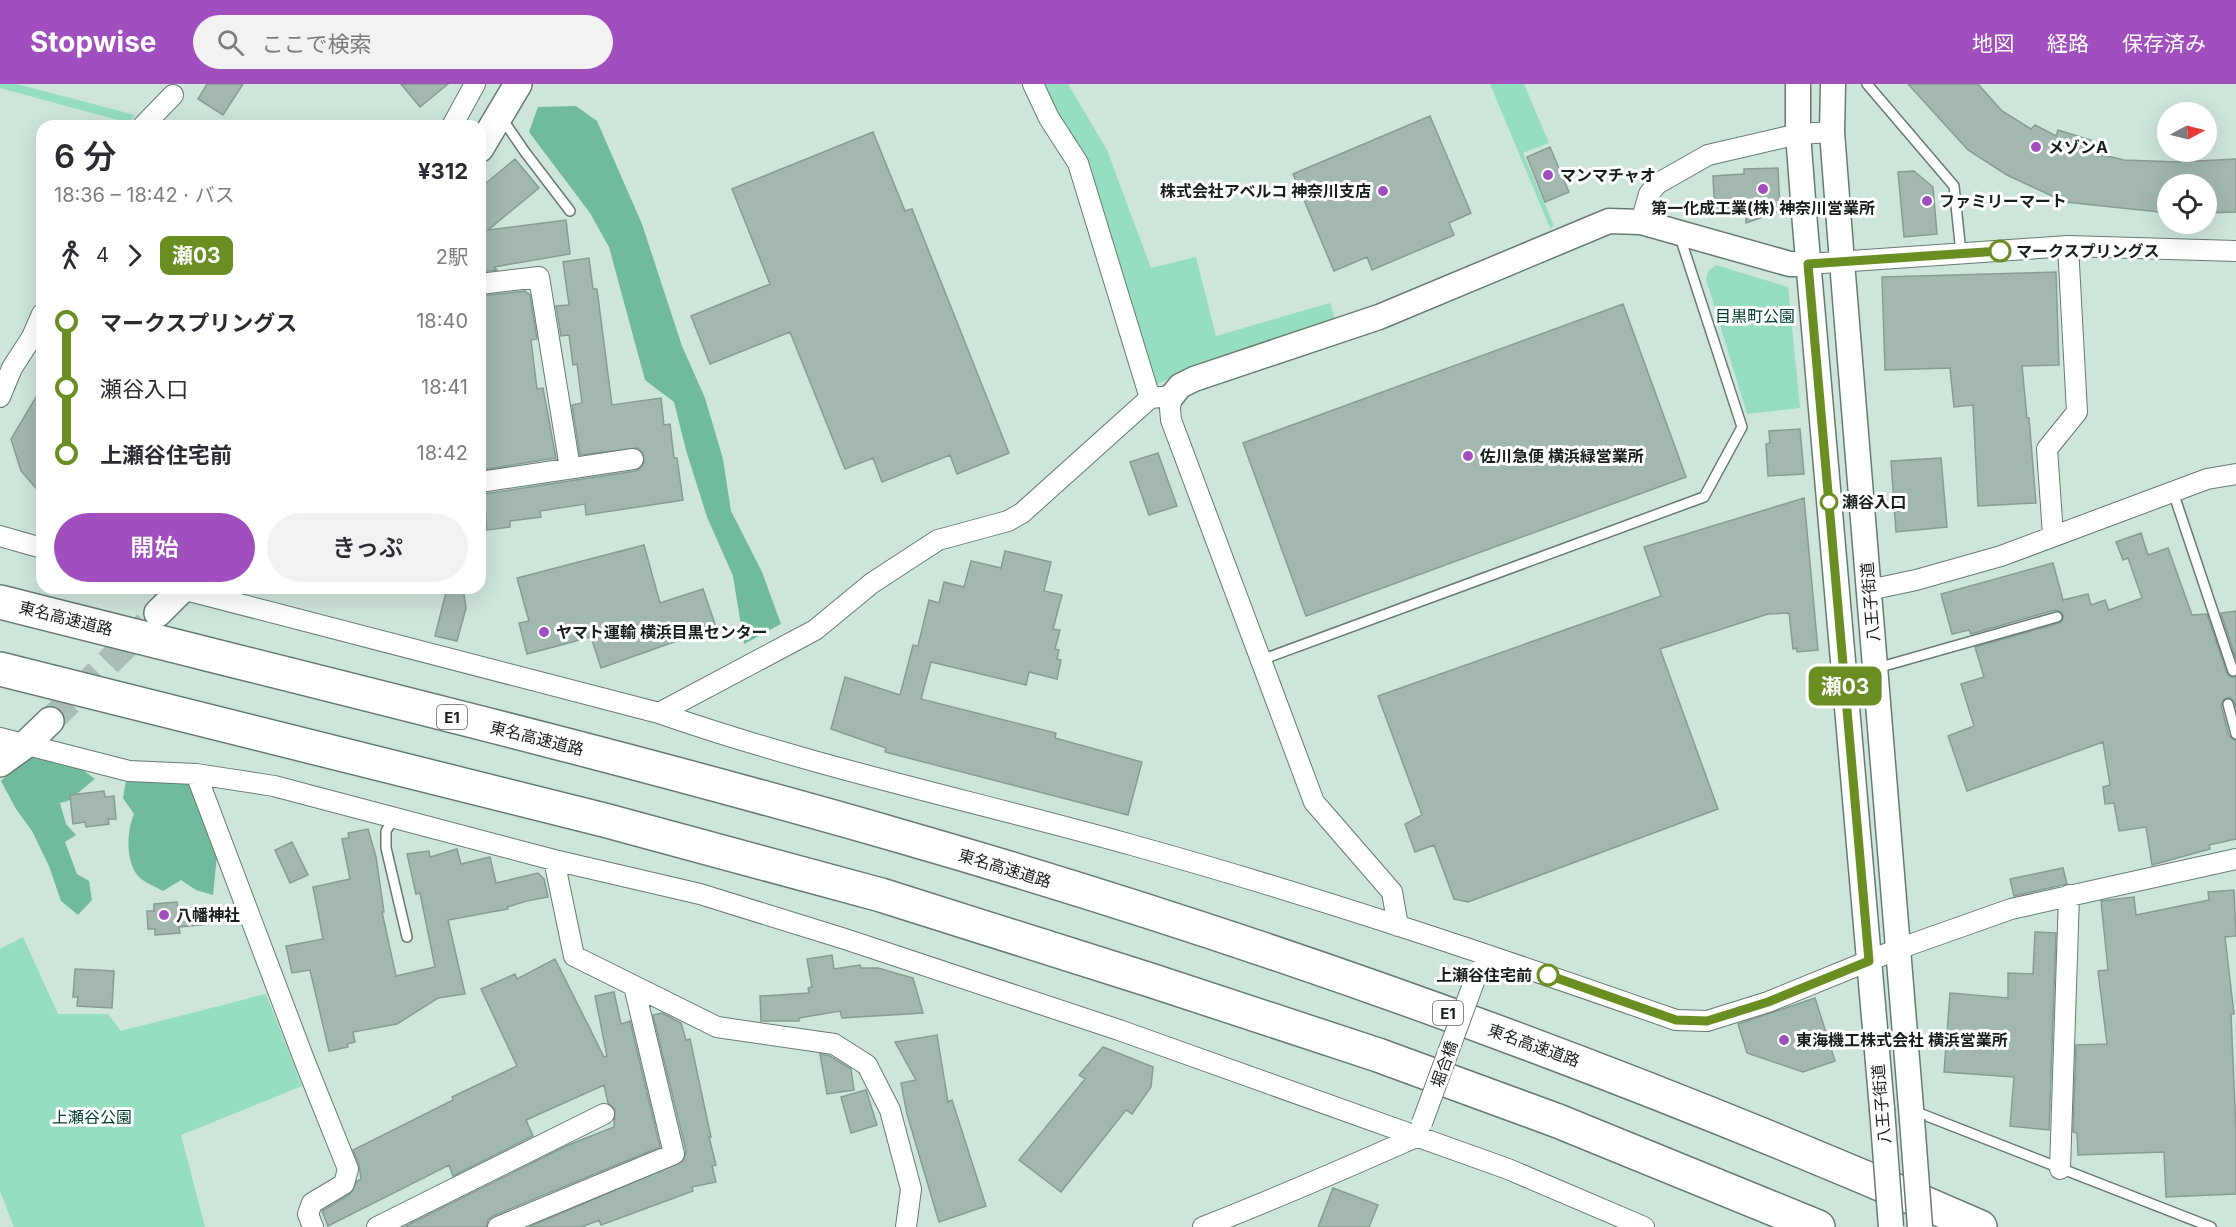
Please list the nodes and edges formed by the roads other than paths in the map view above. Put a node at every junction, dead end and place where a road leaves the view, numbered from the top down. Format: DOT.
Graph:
graph roads {
  1 [pos="474,84"];
  2 [pos="518,84"];
  3 [pos="1033,84"];
  4 [pos="1798,84"];
  5 [pos="1833,84"];
  6 [pos="1868,84"];
  7 [pos="173,95"];
  8 [pos="500,115"];
  9 [pos="149,120"];
  10 [pos="455,120"];
  11 [pos="1832,132"];
  12 [pos="1798,135"];
  13 [pos="486,138"];
  14 [pos="570,211"];
  15 [pos="1641,222"];
  16 [pos="1678,232"];
  17 [pos="2068,246"];
  18 [pos="2236,251"];
  19 [pos="1961,253"];
  20 [pos="1842,262"];
  21 [pos="1808,264"];
  22 [pos="486,283"];
  23 [pos="36,328"];
  24 [pos="0,397"];
  25 [pos="1161,397"];
  26 [pos="633,459"];
  27 [pos="570,468"];
  28 [pos="2236,474"];
  29 [pos="486,481"];
  30 [pos="2173,491"];
  31 [pos="0,536"];
  32 [pos="2054,536"];
  33 [pos="36,546"];
  34 [pos="1869,590"];
  35 [pos="175,594"];
  36 [pos="204,594"];
  37 [pos="0,602"];
  38 [pos="158,613"];
  39 [pos="2057,617"];
  40 [pos="1261,660"];
  41 [pos="0,669"];
  42 [pos="1875,669"];
  43 [pos="2233,672"];
  44 [pos="2228,704"];
  45 [pos="658,714"];
  46 [pos="50,721"];
  47 [pos="2236,734"];
  48 [pos="12,741"];
  49 [pos="0,763"];
  50 [pos="196,774"];
  51 [pos="394,818"];
  52 [pos="2236,859"];
  53 [pos="554,860"];
  54 [pos="2069,895"];
  55 [pos="1398,926"];
  56 [pos="407,936"];
  57 [pos="1898,949"];
  58 [pos="1869,961"];
  59 [pos="1481,962"];
  60 [pos="634,986"];
  61 [pos="604,1114"];
  62 [pos="1912,1115"];
  63 [pos="1419,1130"];
  64 [pos="2060,1169"];
  65 [pos="412,1219"];
  66 [pos="313,1227"];
  67 [pos="377,1227"];
  68 [pos="498,1227"];
  69 [pos="906,1227"];
  70 [pos="1203,1227"];
  71 [pos="1644,1227"];
  72 [pos="1818,1227"];
  73 [pos="1891,1227"];
  74 [pos="1920,1227"];
  75 [pos="1980,1227"];
  76 [pos="2211,1227"];
  1 -- 10 [label="street"];
  2 -- 8 [label="main road"];
  3 -- 25 [label="street"];
  4 -- 12 [label="street, 八王子街道"];
  5 -- 11 [label="street, 八王子街道"];
  6 -- 19 [label="lane"];
  7 -- 9 [label="street"];
  8 -- 13 [label="main road"];
  8 -- 14 [label="lane"];
  11 -- 12 [label="street"];
  11 -- 20 [label="street, 八王子街道"];
  12 -- 15 [label="street"];
  12 -- 21 [label="street, 八王子街道"];
  15 -- 16 [label="street"];
  15 -- 25 [label="street"];
  16 -- 21 [label="street"];
  16 -- 40 [label="lane"];
  17 -- 18 [label="street"];
  17 -- 19 [label="street"];
  17 -- 32 [label="street"];
  19 -- 20 [label="street"];
  20 -- 21 [label="street"];
  20 -- 34 [label="street, 八王子街道"];
  21 -- 58 [label="street, 八王子街道"];
  22 -- 27 [label="street"];
  23 -- 24 [label="street"];
  25 -- 40 [label="street"];
  25 -- 45 [label="street"];
  26 -- 27 [label="street"];
  27 -- 29 [label="street"];
  28 -- 30 [label="street"];
  30 -- 32 [label="street"];
  30 -- 43 [label="lane"];
  31 -- 33 [label="street"];
  32 -- 34 [label="street"];
  34 -- 42 [label="street, 八王子街道"];
  35 -- 38 [label="main road"];
  36 -- 45 [label="street"];
  37 -- 75 [label="highway, 東名高速道路 / E1"];
  39 -- 42 [label="lane"];
  40 -- 55 [label="street"];
  41 -- 72 [label="highway"];
  42 -- 57 [label="street, 八王子街道"];
  44 -- 47 [label="lane"];
  45 -- 55 [label="street"];
  46 -- 48 [label="main road"];
  48 -- 49 [label="main road"];
  48 -- 50 [label="street"];
  50 -- 51 [label="street"];
  50 -- 66 [label="street"];
  51 -- 53 [label="street"];
  51 -- 56 [label="lane"];
  52 -- 54 [label="street"];
  53 -- 60 [label="street"];
  53 -- 63 [label="street"];
  54 -- 57 [label="street"];
  54 -- 64 [label="street"];
  55 -- 59 [label="street"];
  57 -- 58 [label="street"];
  57 -- 62 [label="street, 八王子街道"];
  58 -- 59 [label="street"];
  58 -- 73 [label="street, 八王子街道, bridge"];
  59 -- 63 [label="street, 堀合橋, bridge"];
  60 -- 68 [label="street"];
  60 -- 69 [label="street"];
  61 -- 65 [label="street"];
  62 -- 64 [label="lane"];
  62 -- 74 [label="street, 八王子街道, bridge"];
  63 -- 70 [label="street"];
  63 -- 71 [label="street"];
  64 -- 76 [label="lane"];
  65 -- 67 [label="street"];
}
